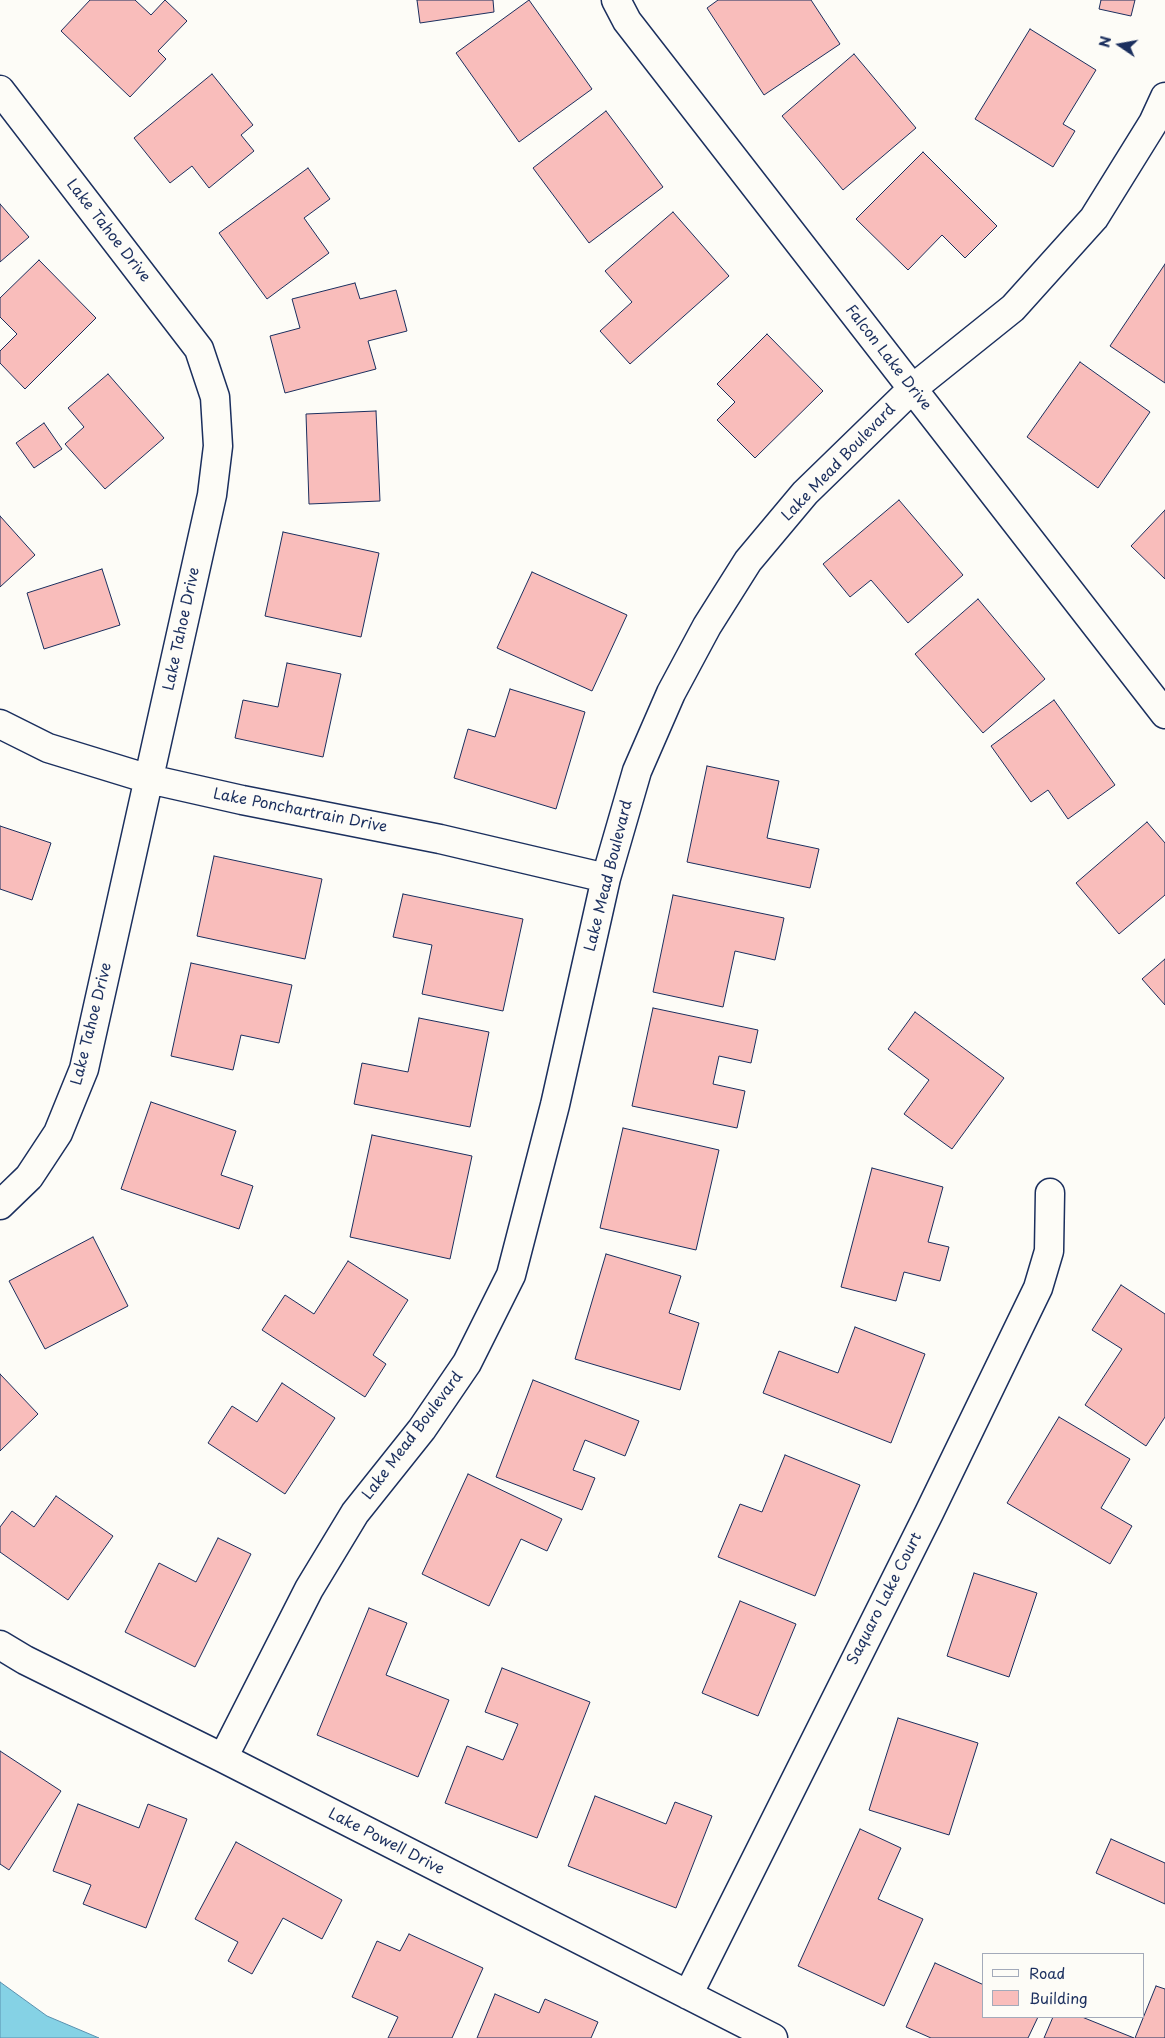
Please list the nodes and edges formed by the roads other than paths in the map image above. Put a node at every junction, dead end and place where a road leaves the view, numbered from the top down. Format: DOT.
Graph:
graph roads {
  1 [pos="616,0"];
  2 [pos="0,90"];
  3 [pos="1165,97"];
  4 [pos="912,389"];
  5 [pos="1165,714"];
  6 [pos="0,724"];
  7 [pos="149,779"];
  8 [pos="606,878"];
  9 [pos="1050,1194"];
  10 [pos="0,1205"];
  11 [pos="0,1645"];
  12 [pos="223,1758"];
  13 [pos="688,1995"];
  14 [pos="772,2038"];
  1 -- 4 [label="street, Falcon Lake Drive"];
  2 -- 7 [label="street, Lake Tahoe Drive"];
  3 -- 4 [label="street, Lake Mead Boulevard"];
  4 -- 5 [label="street, Falcon Lake Drive"];
  4 -- 8 [label="street, Lake Mead Boulevard"];
  6 -- 7 [label="street, Lake Ponchartrain Drive"];
  7 -- 8 [label="street, Lake Ponchartrain Drive"];
  7 -- 10 [label="street, Lake Tahoe Drive"];
  8 -- 12 [label="street, Lake Mead Boulevard"];
  9 -- 13 [label="street, Saquaro Lake Court"];
  11 -- 12 [label="street, Lake Powell Drive"];
  12 -- 13 [label="street, Lake Powell Drive"];
  13 -- 14 [label="street, Lake Powell Drive"];
}
